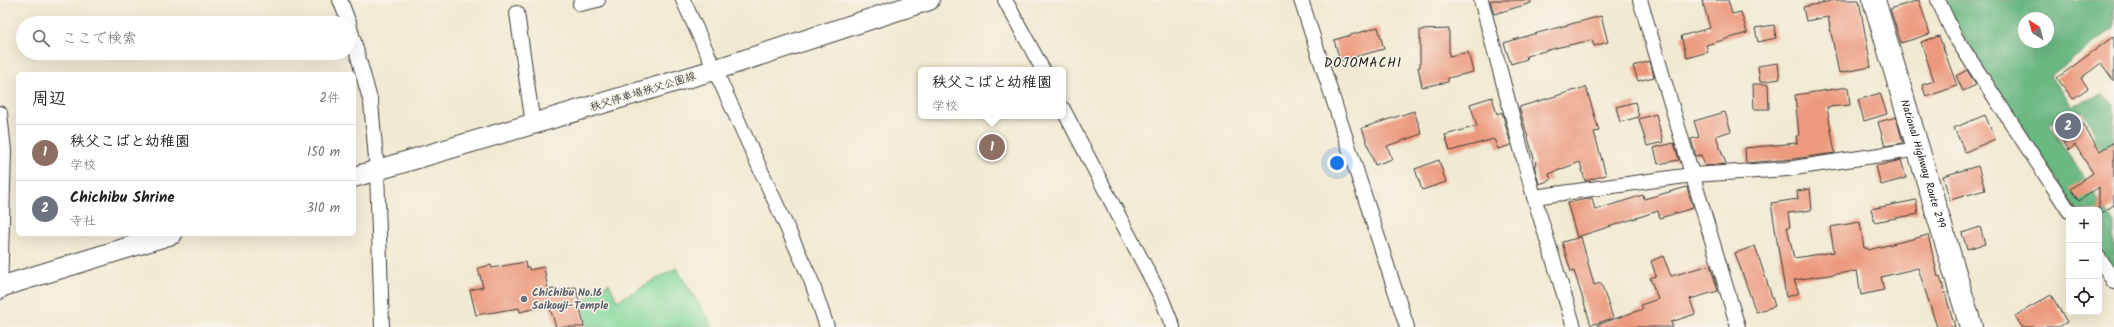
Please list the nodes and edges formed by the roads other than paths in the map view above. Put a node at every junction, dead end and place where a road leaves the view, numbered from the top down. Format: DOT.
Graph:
graph roads {
  1 [pos="340,0"];
  2 [pos="598,0"];
  3 [pos="683,0"];
  4 [pos="929,0"];
  5 [pos="1005,0"];
  6 [pos="1301,0"];
  7 [pos="1481,0"];
  8 [pos="1640,0"];
  9 [pos="1874,0"];
  10 [pos="1938,0"];
  11 [pos="580,4"];
  12 [pos="517,13"];
  13 [pos="346,16"];
  14 [pos="356,48"];
  15 [pos="1040,67"];
  16 [pos="714,70"];
  17 [pos="0,113"];
  18 [pos="1066,115"];
  19 [pos="533,125"];
  20 [pos="1919,149"];
  21 [pos="377,170"];
  22 [pos="1692,175"];
  23 [pos="356,176"];
  24 [pos="1534,197"];
  25 [pos="2066,207"];
  26 [pos="166,236"];
  27 [pos="2102,263"];
  28 [pos="2114,282"];
  29 [pos="0,289"];
  30 [pos="382,327"];
  31 [pos="827,327"];
  32 [pos="1173,327"];
  33 [pos="1408,327"];
  34 [pos="1574,327"];
  35 [pos="1738,327"];
  36 [pos="1971,327"];
  1 -- 13 [label="street"];
  2 -- 11 [label="street"];
  3 -- 16 [label="street"];
  4 -- 16 [label="main road, 秩父停車場秩父公園線"];
  5 -- 15 [label="street"];
  6 -- 33 [label="street"];
  7 -- 24 [label="street"];
  8 -- 22 [label="street"];
  9 -- 20 [label="highway, National Highway Route 299"];
  10 -- 25 [label="street"];
  12 -- 19 [label="street"];
  14 -- 21 [label="street"];
  16 -- 19 [label="main road, 秩父停車場秩父公園線"];
  16 -- 31 [label="street"];
  17 -- 29 [label="street"];
  18 -- 32 [label="street"];
  19 -- 21 [label="main road, 秩父停車場秩父公園線"];
  20 -- 22 [label="street"];
  20 -- 36 [label="highway, National Highway Route 299"];
  21 -- 23 [label="main road, 秩父停車場秩父公園線"];
  21 -- 30 [label="street"];
  22 -- 24 [label="street"];
  22 -- 35 [label="street"];
  24 -- 34 [label="street"];
  26 -- 29 [label="main road"];
  27 -- 28 [label="street"];
}
